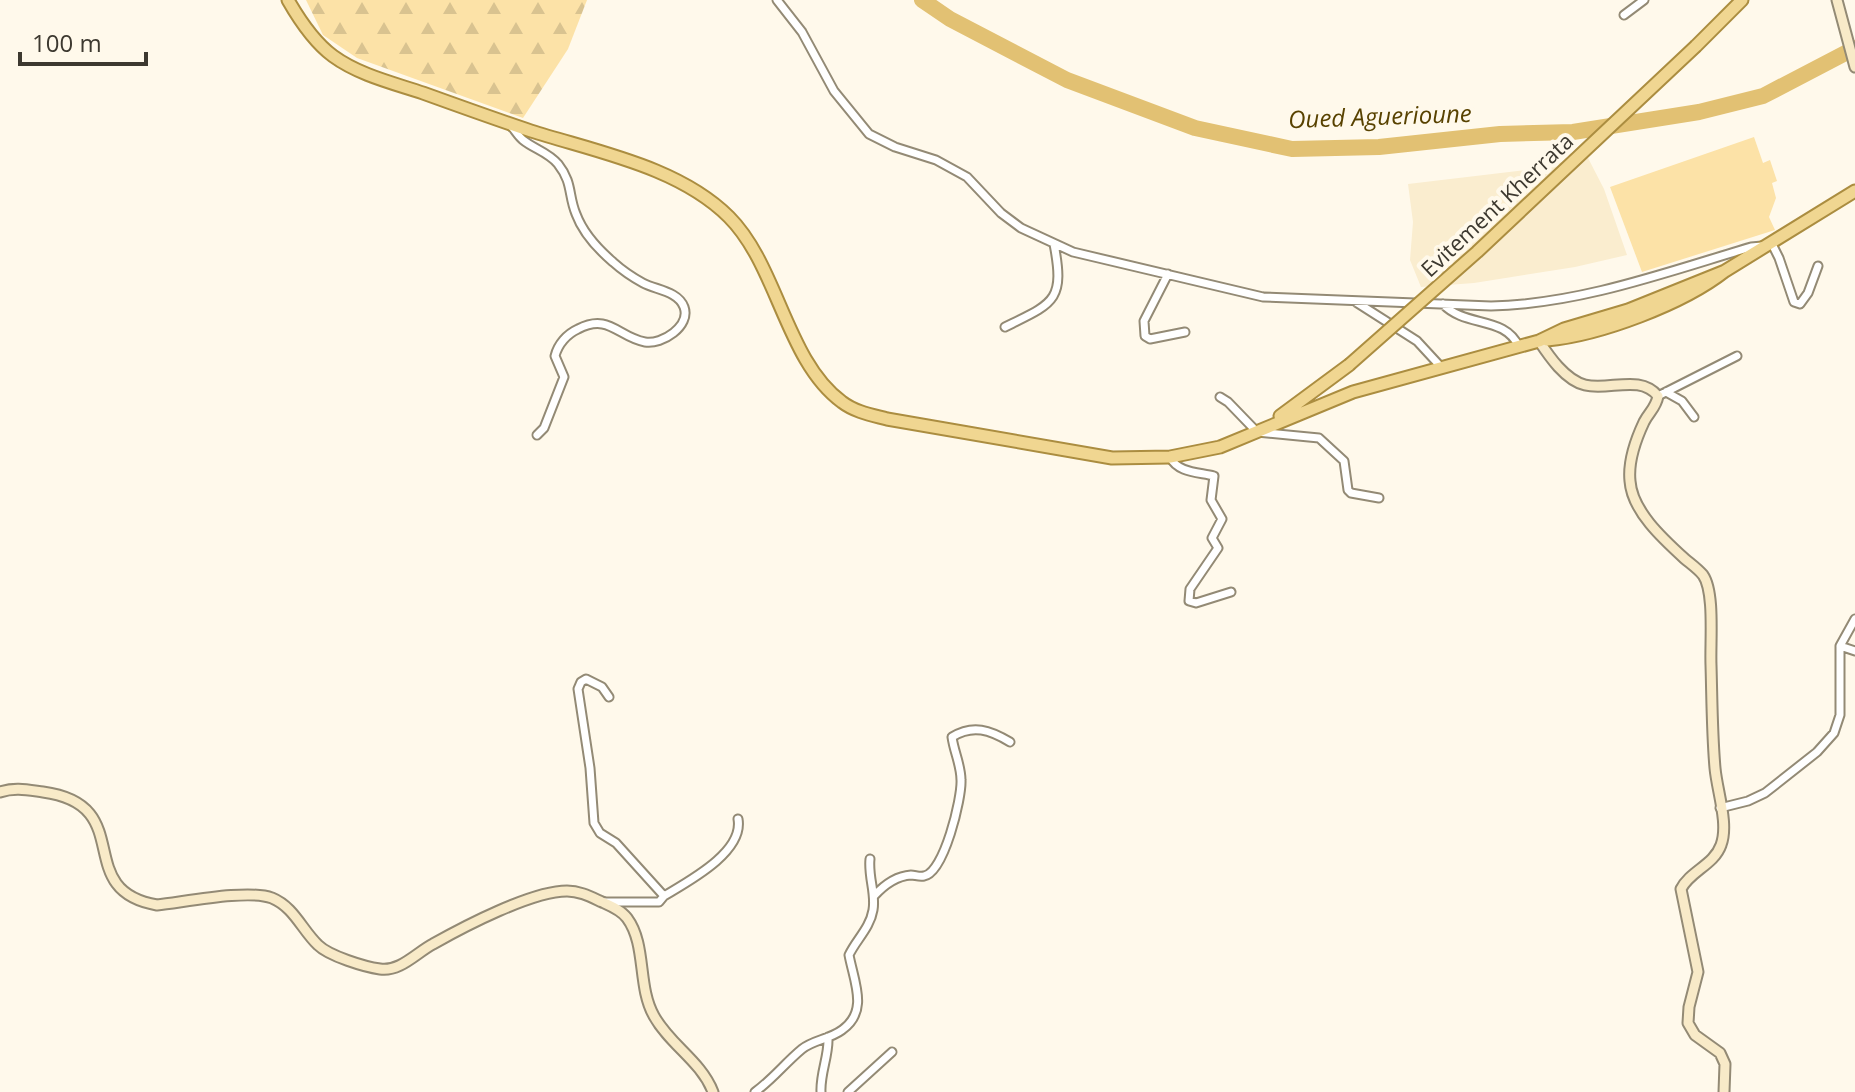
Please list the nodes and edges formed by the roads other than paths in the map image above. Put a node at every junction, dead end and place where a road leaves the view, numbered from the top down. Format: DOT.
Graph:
graph roads {
  1 [pos="288,0"];
  2 [pos="777,0"];
  3 [pos="1644,0"];
  4 [pos="1742,0"];
  5 [pos="1837,0"];
  6 [pos="1624,15"];
  7 [pos="1855,67"];
  8 [pos="510,124"];
  9 [pos="1855,191"];
  10 [pos="1054,244"];
  11 [pos="1768,244"];
  12 [pos="1818,266"];
  13 [pos="1168,274"];
  14 [pos="1354,300"];
  15 [pos="1443,304"];
  16 [pos="1005,327"];
  17 [pos="1185,332"];
  18 [pos="1539,341"];
  19 [pos="1519,347"];
  20 [pos="1737,356"];
  21 [pos="1441,367"];
  22 [pos="1662,394"];
  23 [pos="1220,397"];
  24 [pos="1694,417"];
  25 [pos="1262,429"];
  26 [pos="537,435"];
  27 [pos="1170,457"];
  28 [pos="1379,498"];
  29 [pos="1231,592"];
  30 [pos="1855,619"];
  31 [pos="1840,646"];
  32 [pos="1855,651"];
  33 [pos="609,697"];
  34 [pos="1010,742"];
  35 [pos="0,792"];
  36 [pos="1720,808"];
  37 [pos="738,819"];
  38 [pos="870,859"];
  39 [pos="664,896"];
  40 [pos="874,896"];
  41 [pos="603,902"];
  42 [pos="828,1037"];
  43 [pos="892,1052"];
  44 [pos="713,1092"];
  45 [pos="755,1092"];
  46 [pos="821,1092"];
  47 [pos="848,1092"];
  48 [pos="1724,1092"];
  1 -- 8 [label="main road"];
  2 -- 10 [label="street"];
  3 -- 6 [label="street"];
  4 -- 25 [label="main road, Evitement Kherrata, bridge"];
  5 -- 7 [label="street"];
  8 -- 26 [label="street"];
  8 -- 27 [label="main road"];
  9 -- 11 [label="main road"];
  10 -- 13 [label="street"];
  10 -- 16 [label="street"];
  11 -- 12 [label="street"];
  11 -- 15 [label="street"];
  11 -- 18 [label="main road"];
  13 -- 14 [label="street"];
  13 -- 17 [label="street"];
  14 -- 15 [label="street"];
  14 -- 21 [label="street"];
  15 -- 19 [label="street"];
  18 -- 19 [label="main road"];
  18 -- 22 [label="street"];
  19 -- 21 [label="main road"];
  20 -- 22 [label="street"];
  21 -- 25 [label="main road"];
  22 -- 24 [label="street"];
  22 -- 36 [label="street"];
  23 -- 25 [label="street"];
  25 -- 27 [label="main road"];
  25 -- 28 [label="street"];
  27 -- 29 [label="street"];
  30 -- 31 [label="street"];
  31 -- 32 [label="street"];
  31 -- 36 [label="street"];
  33 -- 39 [label="street"];
  34 -- 40 [label="street"];
  35 -- 41 [label="street"];
  36 -- 48 [label="street"];
  37 -- 39 [label="street"];
  38 -- 40 [label="street"];
  39 -- 41 [label="street"];
  40 -- 42 [label="street"];
  41 -- 44 [label="street"];
  42 -- 45 [label="street"];
  42 -- 46 [label="street"];
  43 -- 47 [label="street"];
}
